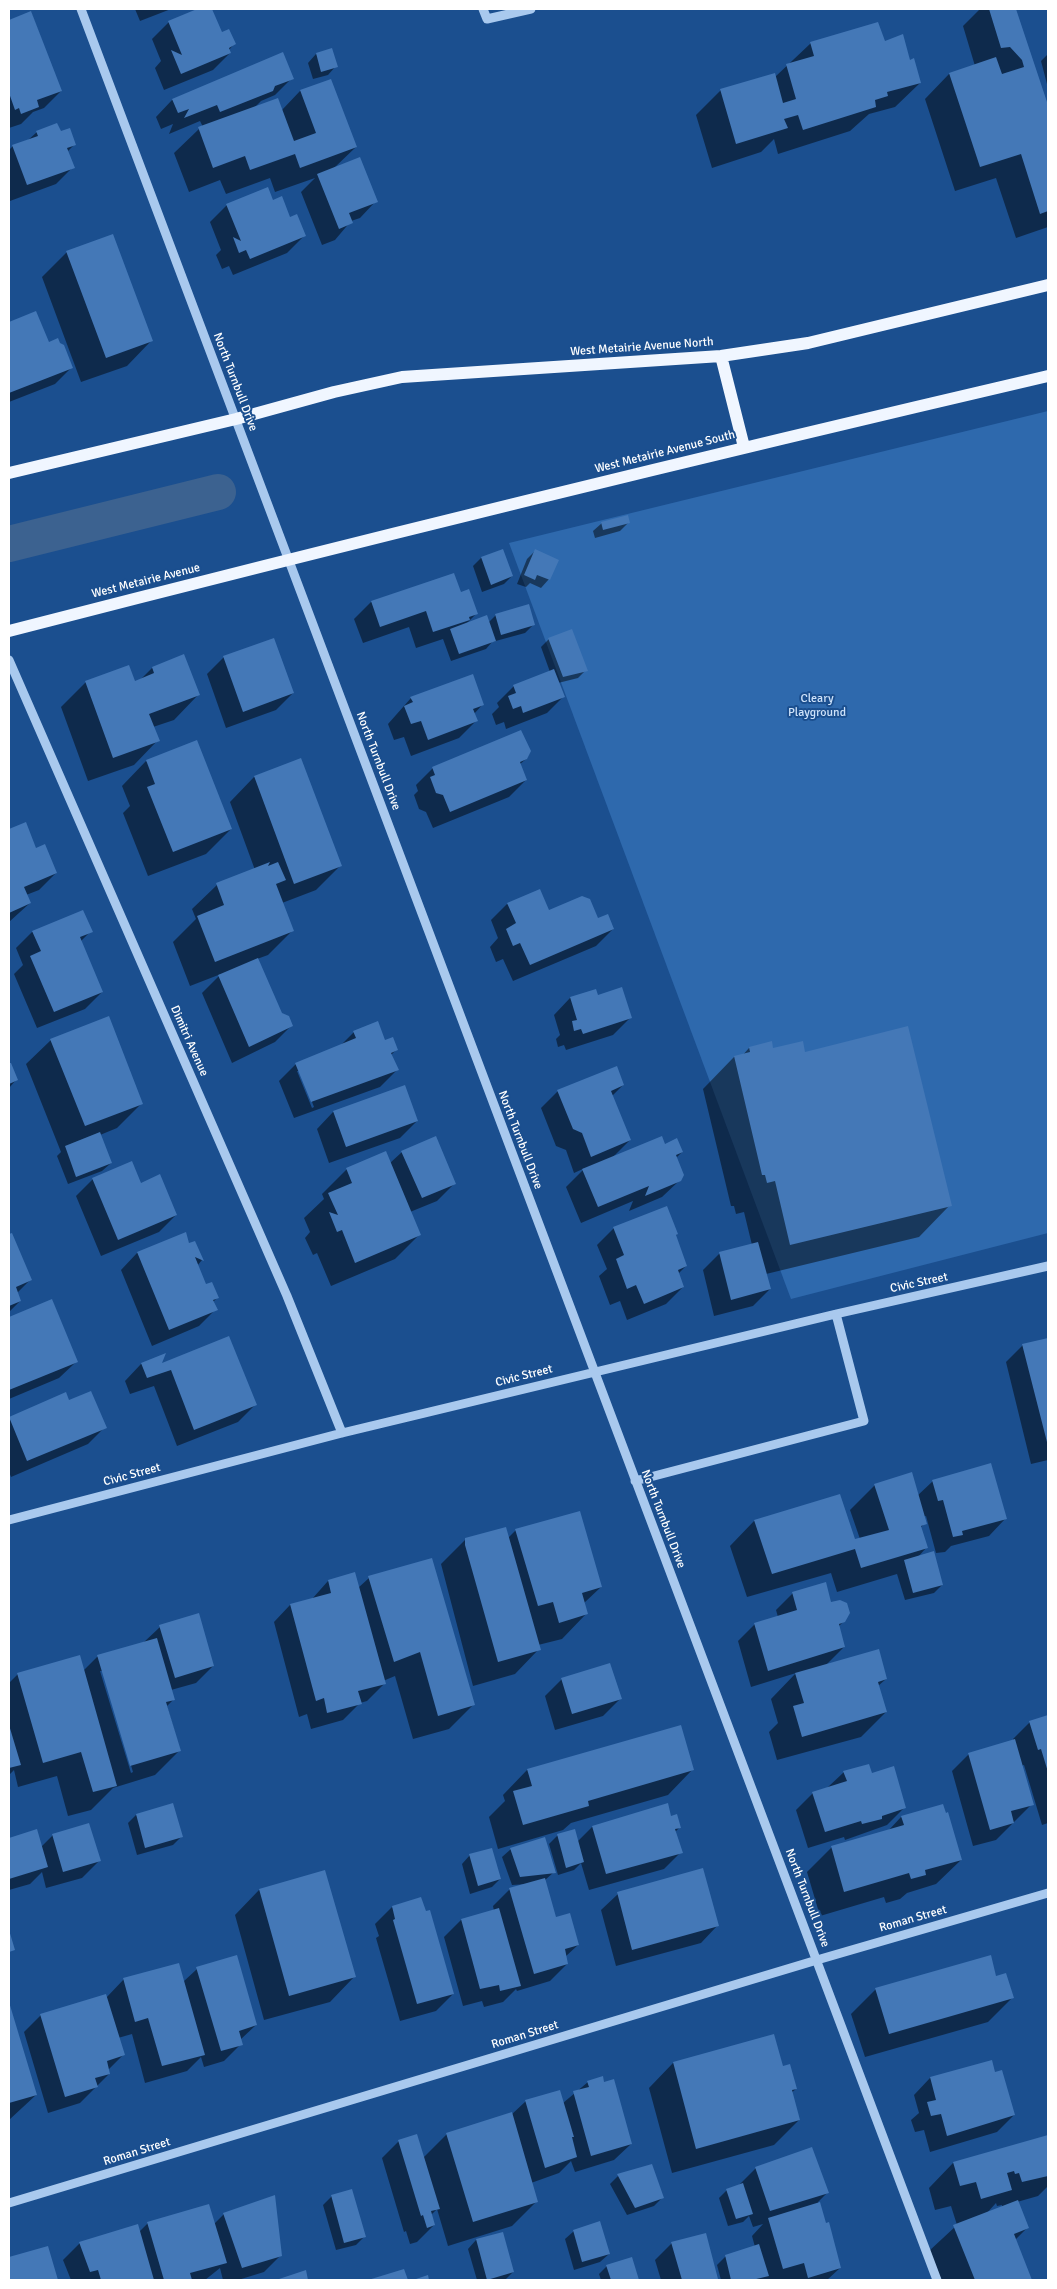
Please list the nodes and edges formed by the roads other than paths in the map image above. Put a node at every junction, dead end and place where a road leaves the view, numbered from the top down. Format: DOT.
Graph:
graph roads {
  1 [pos="81,9"];
  2 [pos="483,9"];
  3 [pos="530,9"];
  4 [pos="1048,285"];
  5 [pos="721,356"];
  6 [pos="1048,376"];
  7 [pos="236,419"];
  8 [pos="744,447"];
  9 [pos="9,474"];
  10 [pos="289,559"];
  11 [pos="9,630"];
  12 [pos="9,660"];
  13 [pos="1048,1266"];
  14 [pos="836,1314"];
  15 [pos="594,1372"];
  16 [pos="342,1433"];
  17 [pos="635,1481"];
  18 [pos="9,1520"];
  19 [pos="1048,1893"];
  20 [pos="817,1960"];
  21 [pos="9,2203"];
  22 [pos="937,2280"];
  1 -- 7 [label="street, North Turnbull Drive"];
  2 -- 3 [label="street"];
  4 -- 5 [label="main road, West Metairie Avenue North"];
  5 -- 7 [label="main road, West Metairie Avenue North"];
  5 -- 8 [label="main road"];
  6 -- 8 [label="main road, West Metairie Avenue South"];
  7 -- 9 [label="main road"];
  7 -- 10 [label="street, North Turnbull Drive"];
  8 -- 10 [label="main road, West Metairie Avenue South"];
  10 -- 11 [label="main road, West Metairie Avenue"];
  10 -- 15 [label="street, North Turnbull Drive"];
  12 -- 16 [label="street, Dimitri Avenue"];
  13 -- 14 [label="street, Civic Street"];
  14 -- 15 [label="street, Civic Street"];
  14 -- 17 [label="street"];
  15 -- 16 [label="street, Civic Street"];
  15 -- 17 [label="street, North Turnbull Drive"];
  16 -- 18 [label="street, Civic Street"];
  17 -- 20 [label="street, North Turnbull Drive"];
  19 -- 20 [label="street, Roman Street"];
  20 -- 21 [label="street, Roman Street"];
  20 -- 22 [label="street, North Turnbull Drive"];
}
